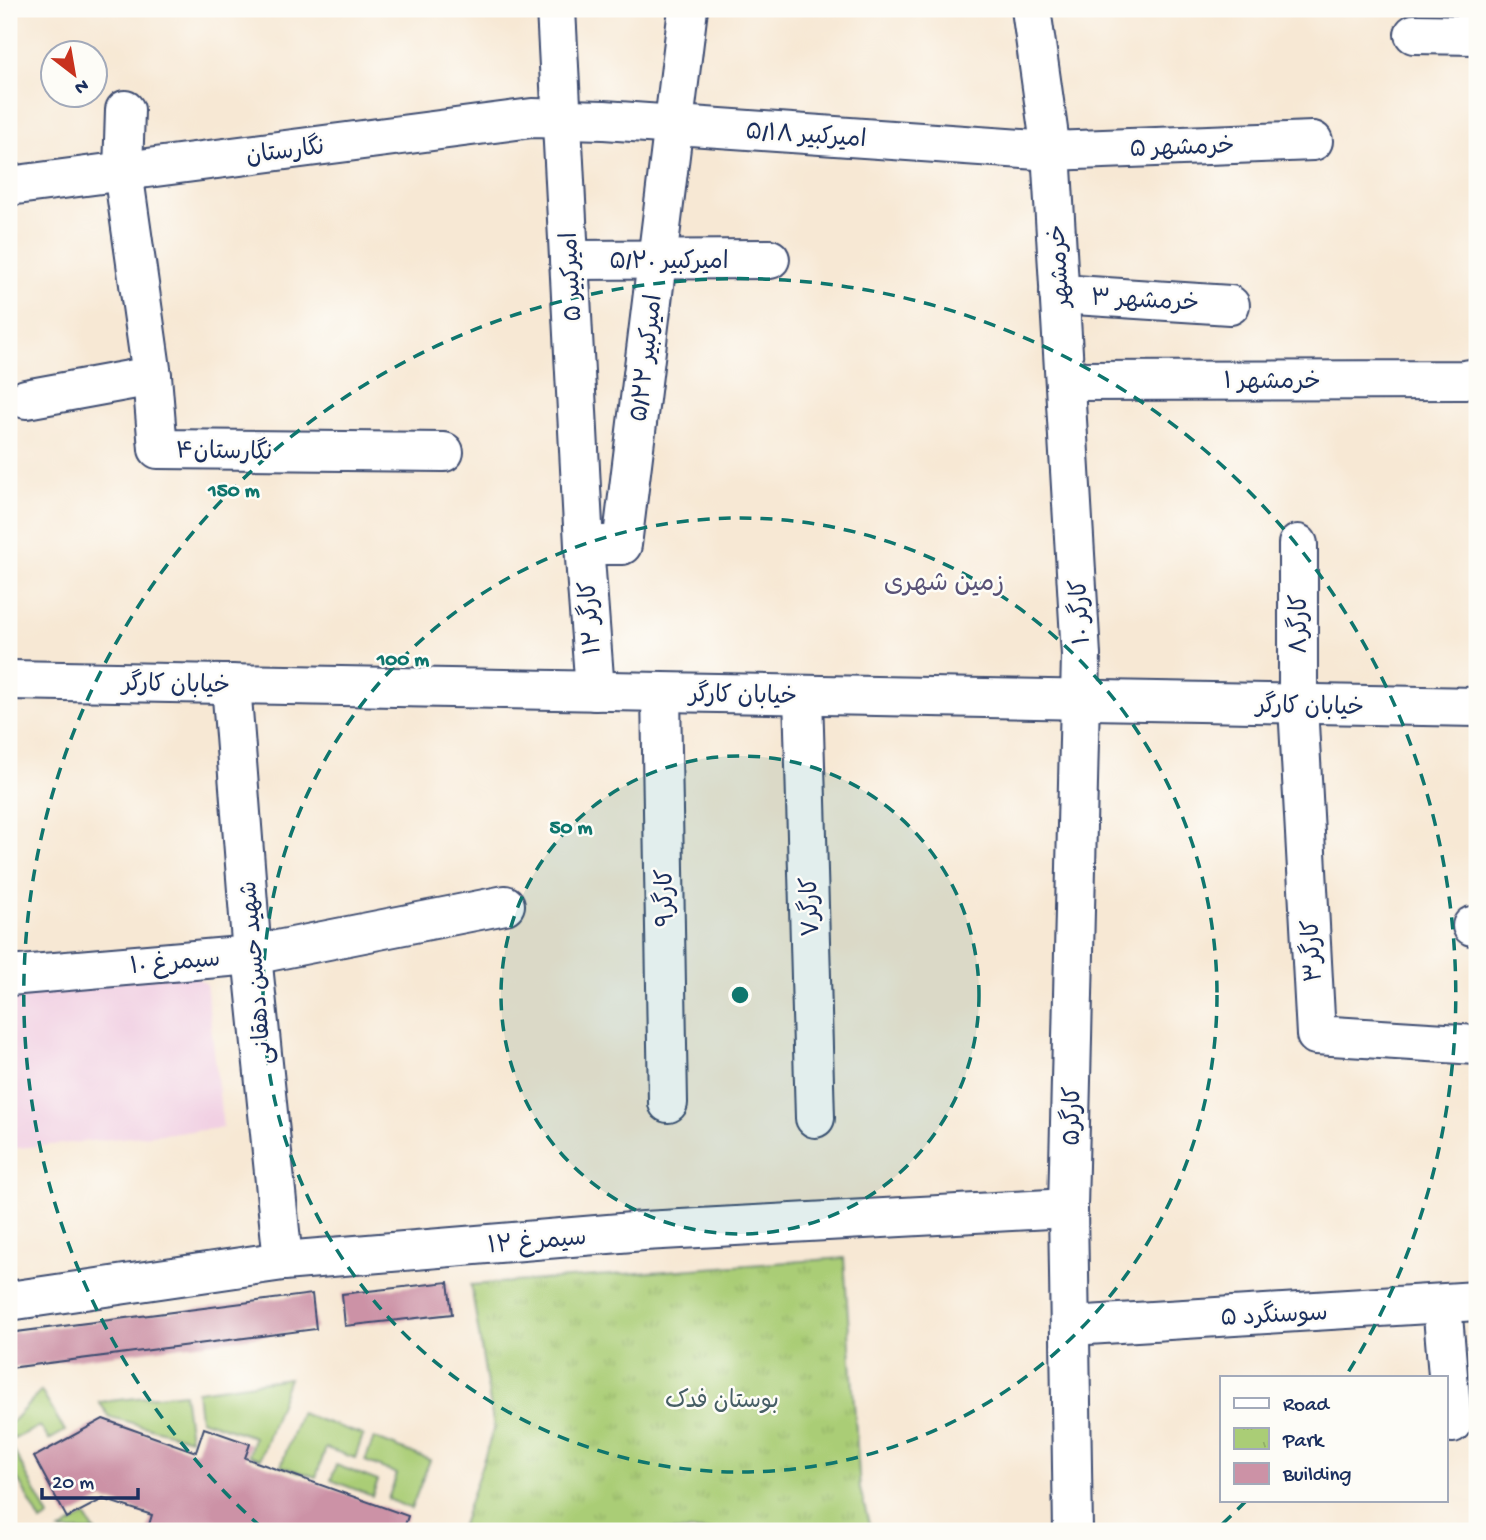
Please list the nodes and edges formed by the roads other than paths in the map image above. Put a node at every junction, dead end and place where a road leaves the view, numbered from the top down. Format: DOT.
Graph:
graph roads {
  1 [pos="556,9"];
  2 [pos="688,9"];
  3 [pos="1031,9"];
  4 [pos="1414,34"];
  5 [pos="1477,35"];
  6 [pos="125,110"];
  7 [pos="561,117"];
  8 [pos="1313,141"];
  9 [pos="1051,151"];
  10 [pos="124,171"];
  11 [pos="9,186"];
  12 [pos="770,259"];
  13 [pos="569,260"];
  14 [pos="1059,294"];
  15 [pos="1230,304"];
  16 [pos="152,376"];
  17 [pos="1477,378"];
  18 [pos="1067,381"];
  19 [pos="26,399"];
  20 [pos="444,452"];
  21 [pos="1075,525"];
  22 [pos="1298,544"];
  23 [pos="584,545"];
  24 [pos="9,680"];
  25 [pos="231,684"];
  26 [pos="595,691"];
  27 [pos="661,692"];
  28 [pos="803,695"];
  29 [pos="1081,700"];
  30 [pos="1298,705"];
  31 [pos="1477,707"];
  32 [pos="505,905"];
  33 [pos="252,955"];
  34 [pos="9,976"];
  35 [pos="1477,1045"];
  36 [pos="668,1103"];
  37 [pos="815,1118"];
  38 [pos="1068,1208"];
  39 [pos="283,1261"];
  40 [pos="9,1301"];
  41 [pos="1460,1302"];
  42 [pos="1071,1326"];
  43 [pos="1452,1423"];
  44 [pos="1073,1531"];
  1 -- 7 [label="street, امیرکبیر ۵"];
  2 -- 23 [label="street, امیرکبیر ۵/۲۲"];
  3 -- 9 [label="street, خرمشهر"];
  4 -- 5 [label="street"];
  6 -- 10 [label="street, نگارستان۴"];
  7 -- 9 [label="street, امیرکبیر ۵/۱۸"];
  7 -- 10 [label="street, نگارستان"];
  7 -- 13 [label="street, امیرکبیر ۵"];
  8 -- 9 [label="street, خرمشهر ۵"];
  9 -- 14 [label="street, خرمشهر"];
  10 -- 11 [label="street, نگارستان"];
  10 -- 16 [label="street, نگارستان۴"];
  12 -- 13 [label="street, امیرکبیر ۵/۲۰"];
  13 -- 23 [label="street, امیرکبیر ۵"];
  14 -- 15 [label="street, خرمشهر ۳"];
  14 -- 18 [label="street, خرمشهر"];
  16 -- 19 [label="street"];
  16 -- 20 [label="street, نگارستان۴"];
  17 -- 18 [label="street, خرمشهر ۱"];
  18 -- 21 [label="street, خرمشهر"];
  21 -- 29 [label="street, کارگر ۱۰"];
  22 -- 30 [label="street, کارگر۸"];
  23 -- 26 [label="street, کارگر ۱۲"];
  24 -- 25 [label="street, خیابان کارگر"];
  25 -- 26 [label="street, خیابان کارگر"];
  25 -- 33 [label="street, شهید حسن دهقانی"];
  26 -- 27 [label="street, خیابان کارگر"];
  27 -- 28 [label="street, خیابان کارگر"];
  27 -- 36 [label="street, کارگر۹"];
  28 -- 29 [label="street, خیابان کارگر"];
  28 -- 37 [label="street, کارگر۷"];
  29 -- 30 [label="street, خیابان کارگر"];
  29 -- 38 [label="street, کارگر۵"];
  30 -- 31 [label="street, خیابان کارگر"];
  30 -- 35 [label="street, کارگر۳"];
  32 -- 33 [label="street, سیمرغ ۱۰"];
  33 -- 34 [label="street, سیمرغ ۱۰"];
  33 -- 39 [label="street, شهید حسن دهقانی"];
  38 -- 39 [label="street, سیمرغ ۱۲"];
  38 -- 42 [label="street, کارگر۵"];
  39 -- 40 [label="street, سیمرغ ۱۲"];
  41 -- 42 [label="street, سوسنگرد ۵"];
  41 -- 43 [label="street"];
  42 -- 44 [label="street, کارگر۵"];
}
